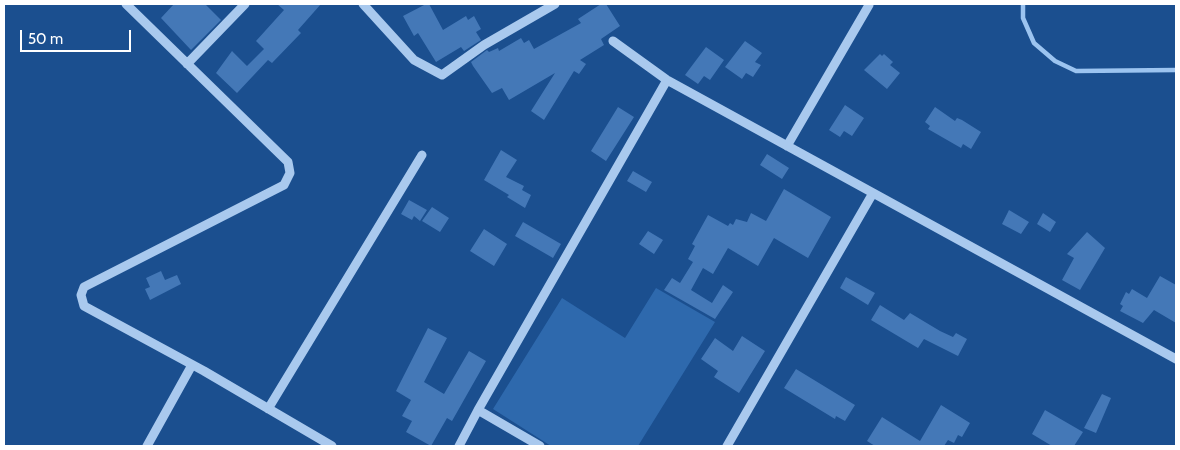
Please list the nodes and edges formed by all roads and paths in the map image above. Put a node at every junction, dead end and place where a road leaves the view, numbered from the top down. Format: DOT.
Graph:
graph roads {
  1 [pos="126,4"];
  2 [pos="245,4"];
  3 [pos="555,4"];
  4 [pos="367,5"];
  5 [pos="869,5"];
  6 [pos="613,41"];
  7 [pos="187,64"];
  8 [pos="667,80"];
  9 [pos="787,146"];
  10 [pos="422,155"];
  11 [pos="873,193"];
  12 [pos="1176,359"];
  13 [pos="192,365"];
  14 [pos="268,409"];
  15 [pos="478,410"];
  16 [pos="147,446"];
  17 [pos="332,446"];
  18 [pos="459,446"];
  19 [pos="540,446"];
  20 [pos="727,446"];
  1 -- 7 [label="street"];
  2 -- 7 [label="street"];
  3 -- 4 [label="street"];
  5 -- 9 [label="street"];
  6 -- 8 [label="street"];
  7 -- 13 [label="street"];
  8 -- 9 [label="street"];
  8 -- 15 [label="street"];
  9 -- 11 [label="street"];
  10 -- 14 [label="street"];
  11 -- 12 [label="street"];
  11 -- 20 [label="street"];
  13 -- 14 [label="street"];
  13 -- 16 [label="street"];
  14 -- 17 [label="street"];
  15 -- 18 [label="street"];
  15 -- 19 [label="street"];
}
